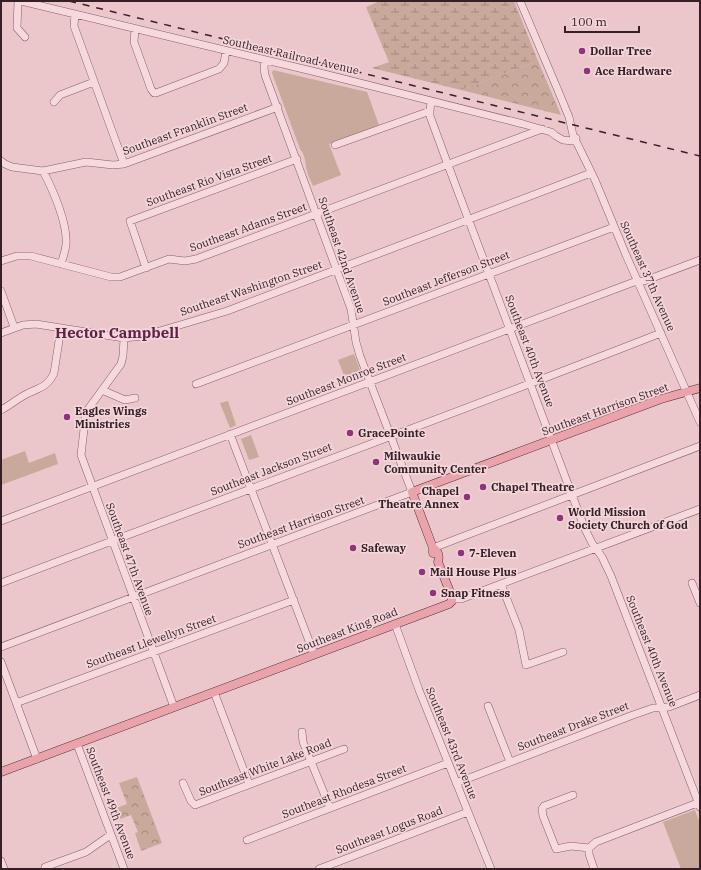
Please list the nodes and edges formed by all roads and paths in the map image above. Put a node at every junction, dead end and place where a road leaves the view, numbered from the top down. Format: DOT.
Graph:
graph roads {
  1 [pos="20,1"];
  2 [pos="520,1"];
  3 [pos="75,14"];
  4 [pos="135,28"];
  5 [pos="25,37"];
  6 [pos="226,51"];
  7 [pos="265,60"];
  8 [pos="94,82"];
  9 [pos="431,101"];
  10 [pos="54,102"];
  11 [pos="278,107"];
  12 [pos="430,110"];
  13 [pos="542,129"];
  14 [pos="576,138"];
  15 [pos="336,145"];
  16 [pos="297,160"];
  17 [pos="3,163"];
  18 [pos="124,164"];
  19 [pos="448,165"];
  20 [pos="43,170"];
  21 [pos="591,173"];
  22 [pos="317,214"];
  23 [pos="468,219"];
  24 [pos="614,227"];
  25 [pos="700,260"];
  26 [pos="1,261"];
  27 [pos="62,264"];
  28 [pos="146,268"];
  29 [pos="337,269"];
  30 [pos="489,274"];
  31 [pos="638,282"];
  32 [pos="1,291"];
  33 [pos="354,325"];
  34 [pos="14,327"];
  35 [pos="61,328"];
  36 [pos="510,329"];
  37 [pos="1,333"];
  38 [pos="661,333"];
  39 [pos="124,338"];
  40 [pos="370,381"];
  41 [pos="196,384"];
  42 [pos="531,384"];
  43 [pos="700,388"];
  44 [pos="102,390"];
  45 [pos="686,392"];
  46 [pos="135,398"];
  47 [pos="1,410"];
  48 [pos="700,422"];
  49 [pos="230,434"];
  50 [pos="391,436"];
  51 [pos="551,440"];
  52 [pos="700,446"];
  53 [pos="92,486"];
  54 [pos="252,489"];
  55 [pos="412,492"];
  56 [pos="572,495"];
  57 [pos="700,509"];
  58 [pos="1,521"];
  59 [pos="112,541"];
  60 [pos="272,544"];
  61 [pos="433,548"];
  62 [pos="596,548"];
  63 [pos="1,583"];
  64 [pos="692,583"];
  65 [pos="500,584"];
  66 [pos="132,597"];
  67 [pos="452,599"];
  68 [pos="294,600"];
  69 [pos="700,603"];
  70 [pos="395,624"];
  71 [pos="1,647"];
  72 [pos="153,652"];
  73 [pos="563,652"];
  74 [pos="314,654"];
  75 [pos="1,662"];
  76 [pos="214,692"];
  77 [pos="700,695"];
  78 [pos="16,703"];
  79 [pos="488,706"];
  80 [pos="174,707"];
  81 [pos="662,708"];
  82 [pos="302,732"];
  83 [pos="77,744"];
  84 [pos="344,749"];
  85 [pos="37,759"];
  86 [pos="311,761"];
  87 [pos="510,762"];
  88 [pos="448,763"];
  89 [pos="1,772"];
  90 [pos="183,783"];
  91 [pos="456,783"];
  92 [pos="249,784"];
  93 [pos="573,795"];
  94 [pos="700,804"];
  95 [pos="330,808"];
  96 [pos="468,812"];
  97 [pos="111,835"];
  98 [pos="247,840"];
  99 [pos="589,848"];
  100 [pos="1,861"];
  101 [pos="45,867"];
  102 [pos="4,869"];
  103 [pos="124,869"];
  104 [pos="319,869"];
  105 [pos="491,869"];
  106 [pos="594,869"];
  1 -- 3 [label="street, Southeast Railroad Avenue"];
  1 -- 5 [label="street"];
  2 -- 14 [label="street, Southeast 37th Avenue"];
  3 -- 4 [label="street, Southeast Railroad Avenue"];
  3 -- 8 [label="street"];
  4 -- 6 [label="street, Southeast Railroad Avenue"];
  4 -- 6 [label="street"];
  6 -- 7 [label="street, Southeast Railroad Avenue"];
  7 -- 9 [label="street, Southeast Railroad Avenue"];
  7 -- 11 [label="street, Southeast 42nd Avenue"];
  8 -- 10 [label="street"];
  8 -- 18 [label="street"];
  9 -- 12 [label="street, Southeast 40th Avenue"];
  9 -- 13 [label="street, Southeast Railroad Avenue"];
  11 -- 16 [label="street, Southeast 42nd Avenue"];
  11 -- 18 [label="street, Southeast Franklin Street"];
  12 -- 15 [label="street"];
  12 -- 19 [label="street, Southeast 40th Avenue"];
  13 -- 14 [label="street, Southeast Railroad Avenue"];
  13 -- 19 [label="street, Southeast Adams Street"];
  14 -- 21 [label="street, Southeast 37th Avenue"];
  16 -- 22 [label="street, Southeast 42nd Avenue"];
  16 -- 28 [label="street, Southeast Rio Vista Street"];
  17 -- 20 [label="street, Southeast Franklin Street"];
  18 -- 20 [label="street, Southeast Franklin Street"];
  19 -- 22 [label="street, Southeast Adams Street"];
  19 -- 23 [label="street, Southeast 40th Avenue"];
  20 -- 27 [label="street"];
  21 -- 23 [label="street, Southeast Washington Street"];
  21 -- 24 [label="street, Southeast 37th Avenue"];
  22 -- 28 [label="street, Southeast Adams Street"];
  22 -- 29 [label="street, Southeast 42nd Avenue"];
  23 -- 29 [label="street, Southeast Washington Street"];
  23 -- 30 [label="street, Southeast 40th Avenue"];
  24 -- 30 [label="street, Southeast Jefferson Street"];
  24 -- 31 [label="street, Southeast 37th Avenue"];
  25 -- 31 [label="street, Southeast Monroe Street"];
  26 -- 27 [label="street, Southeast Adams Street"];
  27 -- 28 [label="street, Southeast Adams Street"];
  29 -- 33 [label="street, Southeast 42nd Avenue"];
  29 -- 39 [label="street, Southeast Washington Street"];
  30 -- 33 [label="street, Southeast Jefferson Street"];
  30 -- 36 [label="street, Southeast 40th Avenue"];
  31 -- 36 [label="street, Southeast Monroe Street"];
  31 -- 38 [label="street, Southeast 37th Avenue"];
  32 -- 34 [label="street"];
  33 -- 40 [label="street, Southeast 42nd Avenue"];
  33 -- 41 [label="street, Southeast Jefferson Street"];
  34 -- 35 [label="street, Southeast Washington Street"];
  34 -- 37 [label="street, Southeast Washington Street"];
  35 -- 39 [label="street, Southeast Washington Street"];
  35 -- 47 [label="street"];
  36 -- 40 [label="street, Southeast Monroe Street"];
  36 -- 42 [label="street, Southeast 40th Avenue"];
  38 -- 42 [label="street, Southeast Jackson Street"];
  38 -- 45 [label="street, Southeast 37th Avenue"];
  39 -- 44 [label="street, Southeast 47th Avenue"];
  40 -- 49 [label="street, Southeast Monroe Street"];
  40 -- 50 [label="street, Southeast 42nd Avenue"];
  42 -- 50 [label="street, Southeast Jackson Street"];
  42 -- 51 [label="street, Southeast 40th Avenue"];
  43 -- 45 [label="main road, Southeast Harrison Street"];
  44 -- 46 [label="street"];
  44 -- 53 [label="street, Southeast 47th Avenue"];
  45 -- 48 [label="street, Southeast 37th Avenue"];
  45 -- 51 [label="main road, Southeast Harrison Street"];
  49 -- 53 [label="street, Southeast Monroe Street"];
  49 -- 54 [label="street"];
  50 -- 54 [label="street, Southeast Jackson Street"];
  50 -- 55 [label="street, Southeast 42nd Avenue"];
  51 -- 55 [label="main road, Southeast Harrison Street"];
  51 -- 56 [label="street, Southeast 40th Avenue"];
  52 -- 56 [label="street"];
  53 -- 58 [label="street, Southeast Monroe Street"];
  53 -- 59 [label="street, Southeast 47th Avenue"];
  54 -- 59 [label="street, Southeast Jackson Street"];
  54 -- 60 [label="street"];
  55 -- 60 [label="street, Southeast Harrison Street"];
  55 -- 61 [label="main road, Southeast 42nd Avenue"];
  56 -- 61 [label="street"];
  56 -- 62 [label="street, Southeast 40th Avenue"];
  57 -- 62 [label="street, Southeast King Road"];
  59 -- 63 [label="street, Southeast Jackson Street"];
  59 -- 66 [label="street, Southeast 47th Avenue"];
  60 -- 66 [label="street, Southeast Harrison Street"];
  60 -- 68 [label="street"];
  61 -- 67 [label="main road, Southeast 42nd Avenue"];
  62 -- 65 [label="street, Southeast King Road"];
  62 -- 81 [label="street, Southeast 40th Avenue"];
  64 -- 69 [label="street"];
  65 -- 67 [label="street, Southeast King Road"];
  65 -- 73 [label="street"];
  66 -- 71 [label="street, Southeast Harrison Street"];
  66 -- 72 [label="street, Southeast 47th Avenue"];
  67 -- 70 [label="main road, Southeast King Road"];
  68 -- 72 [label="street, Southeast Llewellyn Street"];
  68 -- 74 [label="street"];
  70 -- 74 [label="main road, Southeast King Road"];
  70 -- 88 [label="street, Southeast 43rd Avenue"];
  72 -- 78 [label="street, Southeast Llewellyn Street"];
  72 -- 80 [label="street, Southeast 47th Avenue"];
  74 -- 76 [label="main road, Southeast King Road"];
  75 -- 78 [label="street"];
  76 -- 80 [label="main road, Southeast King Road"];
  76 -- 92 [label="street"];
  77 -- 81 [label="street, Southeast Drake Street"];
  78 -- 85 [label="street"];
  79 -- 87 [label="street"];
  80 -- 83 [label="main road, Southeast King Road"];
  81 -- 87 [label="street, Southeast Drake Street"];
  81 -- 94 [label="street, Southeast 40th Avenue"];
  82 -- 86 [label="street"];
  83 -- 85 [label="main road, Southeast King Road"];
  83 -- 97 [label="street, Southeast 49th Avenue"];
  84 -- 86 [label="street, Southeast White Lake Road"];
  85 -- 89 [label="main road, Southeast King Road"];
  86 -- 92 [label="street, Southeast White Lake Road"];
  86 -- 95 [label="street"];
  87 -- 91 [label="street, Southeast Drake Street"];
  88 -- 91 [label="street, Southeast 43rd Avenue"];
  88 -- 95 [label="street, Southeast Rhodesa Street"];
  90 -- 92 [label="street, Southeast White Lake Road"];
  91 -- 96 [label="street, Southeast 43rd Avenue"];
  93 -- 99 [label="street"];
  94 -- 99 [label="street"];
  95 -- 98 [label="street, Southeast Rhodesa Street"];
  96 -- 104 [label="street, Southeast Logus Road"];
  96 -- 105 [label="street, Southeast 43rd Avenue"];
  97 -- 101 [label="street"];
  97 -- 103 [label="street, Southeast 49th Avenue"];
  99 -- 106 [label="street"];
  100 -- 102 [label="street"];
}
